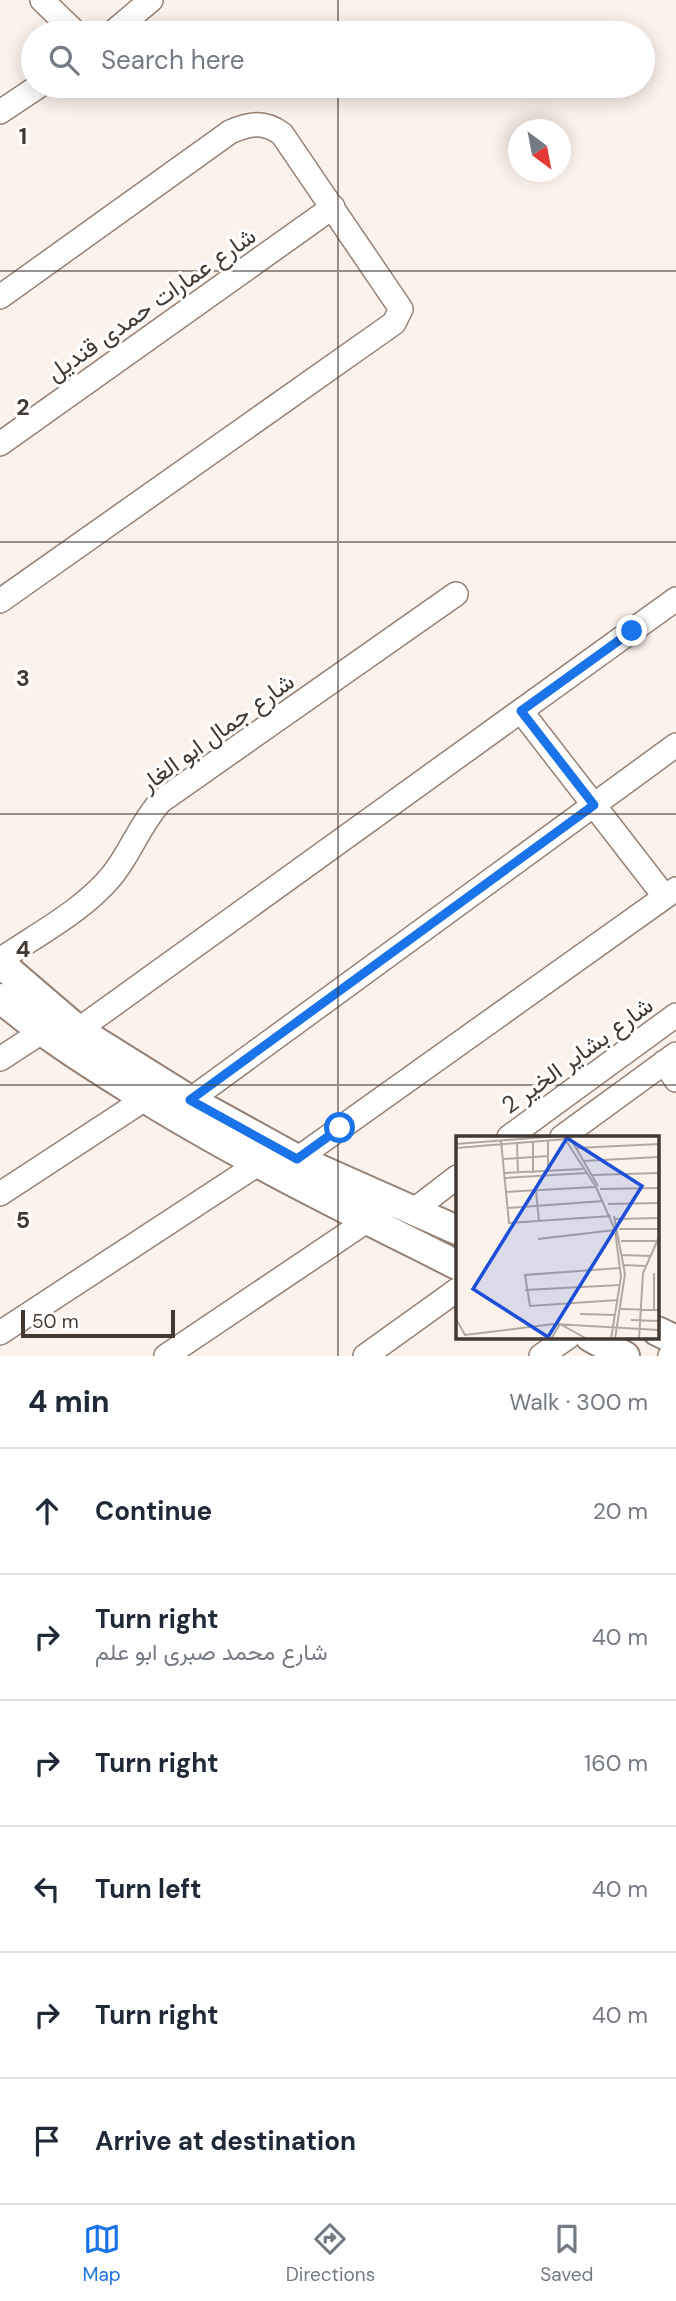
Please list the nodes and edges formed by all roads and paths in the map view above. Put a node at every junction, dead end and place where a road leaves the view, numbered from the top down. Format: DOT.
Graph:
graph roads {
  1 [pos="42,0"];
  2 [pos="151,0"];
  3 [pos="64,21"];
  4 [pos="126,21"];
  5 [pos="21,98"];
  6 [pos="0,112"];
  7 [pos="333,207"];
  8 [pos="0,297"];
  9 [pos="0,443"];
  10 [pos="456,594"];
  11 [pos="676,599"];
  12 [pos="0,601"];
  13 [pos="521,711"];
  14 [pos="676,745"];
  15 [pos="594,805"];
  16 [pos="670,893"];
  17 [pos="0,961"];
  18 [pos="0,998"];
  19 [pos="676,1015"];
  20 [pos="78,1030"];
  21 [pos="43,1031"];
  22 [pos="0,1059"];
  23 [pos="672,1065"];
  24 [pos="145,1099"];
  25 [pos="190,1100"];
  26 [pos="510,1136"];
  27 [pos="564,1136"];
  28 [pos="297,1159"];
  29 [pos="258,1164"];
  30 [pos="456,1178"];
  31 [pos="0,1194"];
  32 [pos="414,1210"];
  33 [pos="368,1220"];
  34 [pos="454,1224"];
  35 [pos="456,1264"];
  36 [pos="456,1291"];
  37 [pos="658,1331"];
  38 [pos="0,1333"];
  39 [pos="567,1338"];
  40 [pos="592,1338"];
  41 [pos="676,1340"];
  42 [pos="676,1352"];
  43 [pos="166,1356"];
  44 [pos="365,1356"];
  45 [pos="541,1356"];
  46 [pos="625,1356"];
  47 [pos="670,1356"];
  1 -- 3 [label="street"];
  2 -- 4 [label="street"];
  5 -- 6 [label="street"];
  7 -- 8 [label="street"];
  7 -- 9 [label="street, شارع عمارات حمدى قنديل"];
  7 -- 12 [label="street"];
  10 -- 17 [label="street, شارع جمال ابو الغار"];
  11 -- 13 [label="street"];
  13 -- 15 [label="street"];
  13 -- 20 [label="street"];
  14 -- 15 [label="street"];
  15 -- 16 [label="street"];
  15 -- 25 [label="street"];
  16 -- 28 [label="street"];
  17 -- 20 [label="street"];
  18 -- 21 [label="street"];
  19 -- 26 [label="street, شارع بشاير الخير 2"];
  20 -- 25 [label="street"];
  21 -- 22 [label="street"];
  21 -- 24 [label="street"];
  23 -- 27 [label="street"];
  24 -- 29 [label="street"];
  24 -- 31 [label="street"];
  25 -- 28 [label="street"];
  28 -- 32 [label="street"];
  29 -- 33 [label="street"];
  29 -- 38 [label="street"];
  30 -- 32 [label="street"];
  32 -- 34 [label="street"];
  33 -- 35 [label="street"];
  33 -- 43 [label="street"];
  36 -- 44 [label="street"];
  37 -- 41 [label="street"];
  39 -- 45 [label="street"];
  40 -- 46 [label="street"];
  42 -- 47 [label="street"];
}
